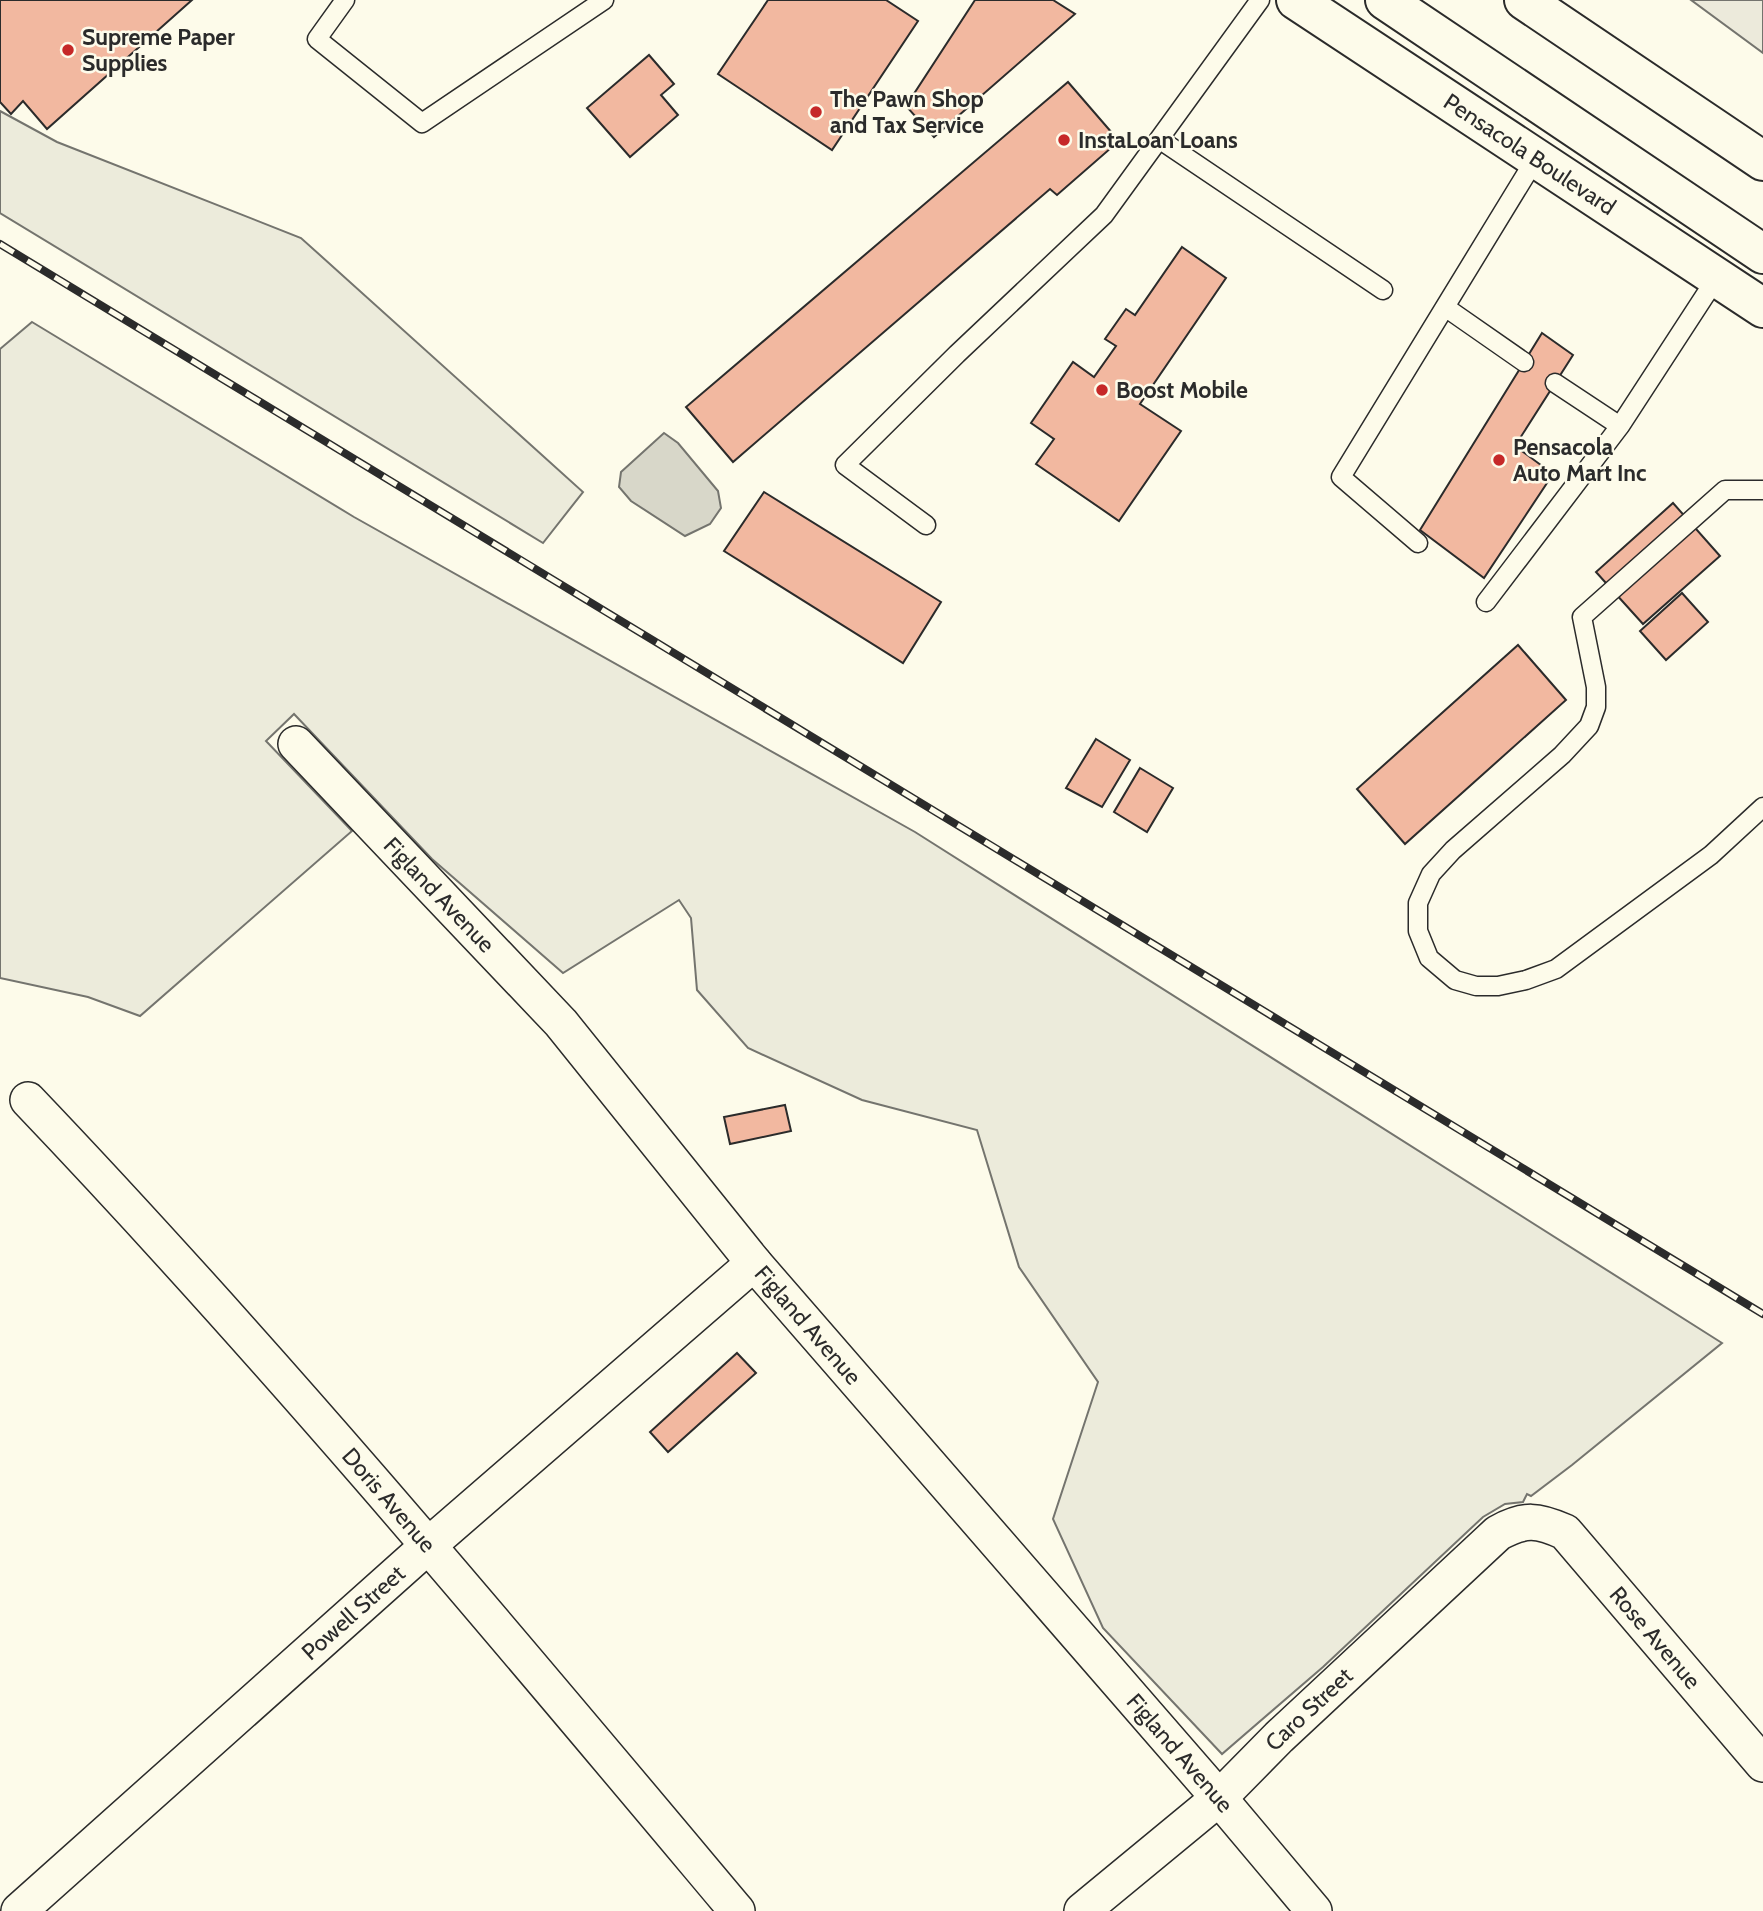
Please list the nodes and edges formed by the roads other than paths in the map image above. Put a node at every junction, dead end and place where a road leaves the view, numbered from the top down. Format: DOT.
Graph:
graph roads {
  1 [pos="345,0"];
  2 [pos="604,0"];
  3 [pos="1260,0"];
  4 [pos="1296,0"];
  5 [pos="1385,0"];
  6 [pos="1524,0"];
  7 [pos="1557,13"];
  8 [pos="1159,139"];
  9 [pos="1536,158"];
  10 [pos="1763,161"];
  11 [pos="1763,254"];
  12 [pos="1717,278"];
  13 [pos="1383,290"];
  14 [pos="1445,307"];
  15 [pos="1763,308"];
  16 [pos="1524,362"];
  17 [pos="1555,383"];
  18 [pos="1620,426"];
  19 [pos="1763,490"];
  20 [pos="926,525"];
  21 [pos="1418,543"];
  22 [pos="1486,603"];
  23 [pos="296,744"];
  24 [pos="1763,807"];
  25 [pos="28,1100"];
  26 [pos="754,1263"];
  27 [pos="1541,1522"];
  28 [pos="430,1544"];
  29 [pos="1763,1764"];
  30 [pos="1219,1797"];
  31 [pos="19,1911"];
  32 [pos="737,1911"];
  33 [pos="1082,1911"];
  34 [pos="1314,1911"];
  1 -- 2 [label="lane"];
  3 -- 8 [label="lane"];
  4 -- 9 [label="highway, Pensacola Boulevard"];
  5 -- 11 [label="highway"];
  6 -- 7 [label="highway"];
  7 -- 10 [label="highway"];
  8 -- 13 [label="lane"];
  8 -- 20 [label="lane"];
  9 -- 12 [label="highway, Pensacola Boulevard"];
  9 -- 14 [label="lane"];
  12 -- 15 [label="highway, Pensacola Boulevard"];
  12 -- 18 [label="lane"];
  14 -- 16 [label="lane"];
  14 -- 21 [label="lane"];
  17 -- 18 [label="lane"];
  18 -- 22 [label="lane"];
  19 -- 24 [label="lane"];
  23 -- 26 [label="street, Figland Avenue"];
  25 -- 28 [label="street, Doris Avenue"];
  26 -- 28 [label="street, Powell Street"];
  26 -- 30 [label="street, Figland Avenue"];
  27 -- 29 [label="street, Rose Avenue"];
  27 -- 30 [label="street, Caro Street"];
  28 -- 31 [label="street, Powell Street"];
  28 -- 32 [label="street, Doris Avenue"];
  30 -- 33 [label="street, Caro Street"];
  30 -- 34 [label="street, Figland Avenue"];
}
